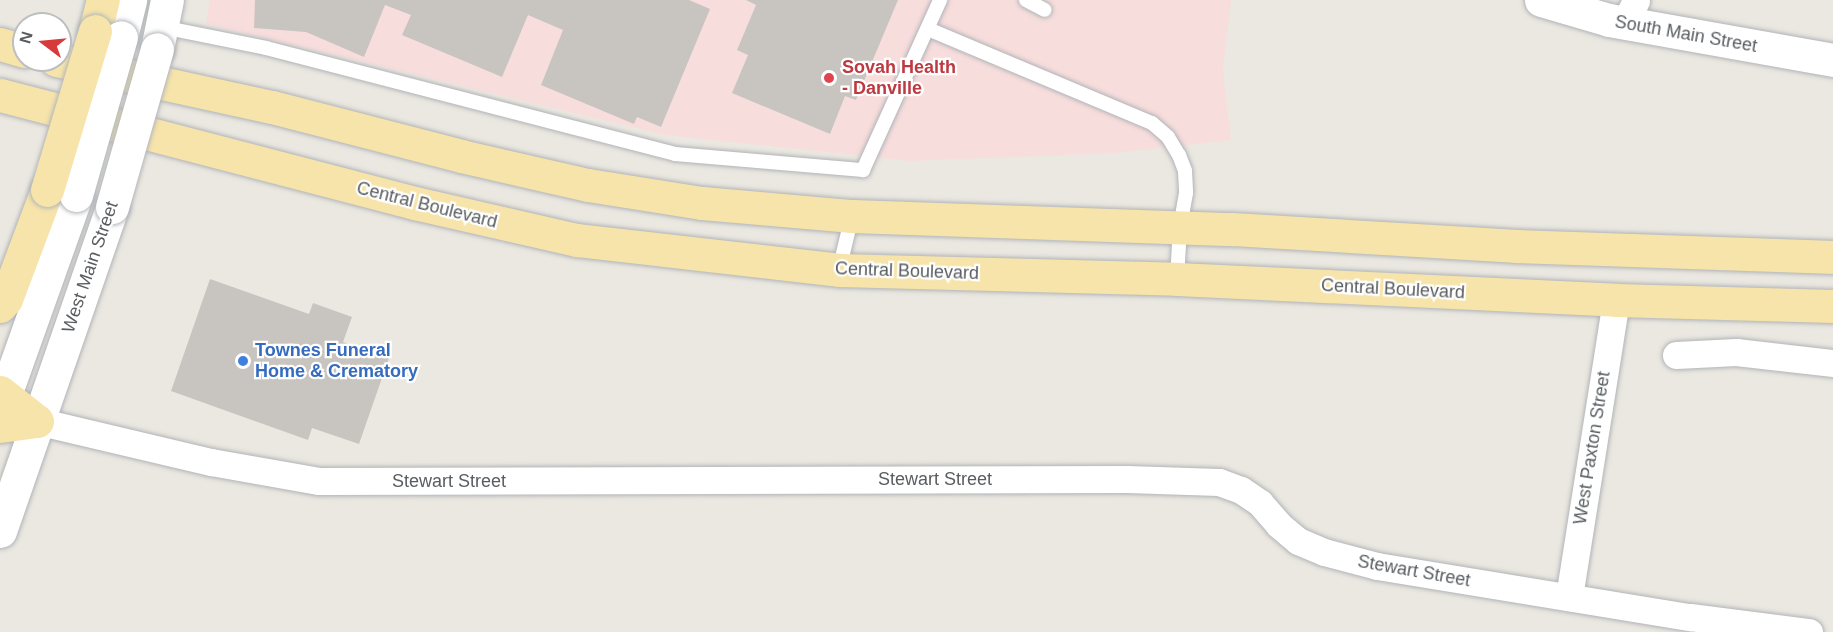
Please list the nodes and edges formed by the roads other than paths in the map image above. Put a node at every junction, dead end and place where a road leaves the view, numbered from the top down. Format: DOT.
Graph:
graph roads {
  1 [pos="130,0"];
  2 [pos="940,0"];
  3 [pos="1026,0"];
  4 [pos="1541,0"];
  5 [pos="1046,10"];
  6 [pos="1630,12"];
  7 [pos="106,22"];
  8 [pos="162,25"];
  9 [pos="928,29"];
  10 [pos="1833,60"];
  11 [pos="72,63"];
  12 [pos="0,95"];
  13 [pos="62,193"];
  14 [pos="852,216"];
  15 [pos="1180,227"];
  16 [pos="1833,257"];
  17 [pos="839,270"];
  18 [pos="1177,279"];
  19 [pos="1616,300"];
  20 [pos="0,306"];
  21 [pos="1833,306"];
  22 [pos="1676,355"];
  23 [pos="1833,363"];
  24 [pos="2,398"];
  25 [pos="37,421"];
  26 [pos="0,426"];
  27 [pos="0,531"];
  28 [pos="1569,597"];
  29 [pos="1809,632"];
  1 -- 7 [label="main road"];
  2 -- 9 [label="lane"];
  3 -- 5 [label="lane"];
  4 -- 6 [label="main road, South Main Street"];
  6 -- 10 [label="main road, South Main Street"];
  7 -- 13 [label="main road, bridge"];
  8 -- 9 [label="lane"];
  8 -- 25 [label="main road, West Main Street, bridge"];
  9 -- 15 [label="lane"];
  11 -- 14 [label="main road"];
  12 -- 17 [label="main road, Central Boulevard"];
  13 -- 20 [label="main road"];
  13 -- 24 [label="main road, West Main Street"];
  14 -- 15 [label="main road"];
  14 -- 17 [label="lane"];
  15 -- 16 [label="main road"];
  15 -- 18 [label="lane"];
  17 -- 18 [label="main road, Central Boulevard"];
  18 -- 19 [label="main road, Central Boulevard"];
  19 -- 21 [label="main road, Central Boulevard"];
  19 -- 28 [label="street, West Paxton Street"];
  22 -- 23 [label="street"];
  24 -- 25 [label="main road"];
  25 -- 26 [label="main road"];
  25 -- 27 [label="main road, West Main Street"];
  25 -- 28 [label="street, Stewart Street"];
  28 -- 29 [label="street, Stewart Street"];
}
